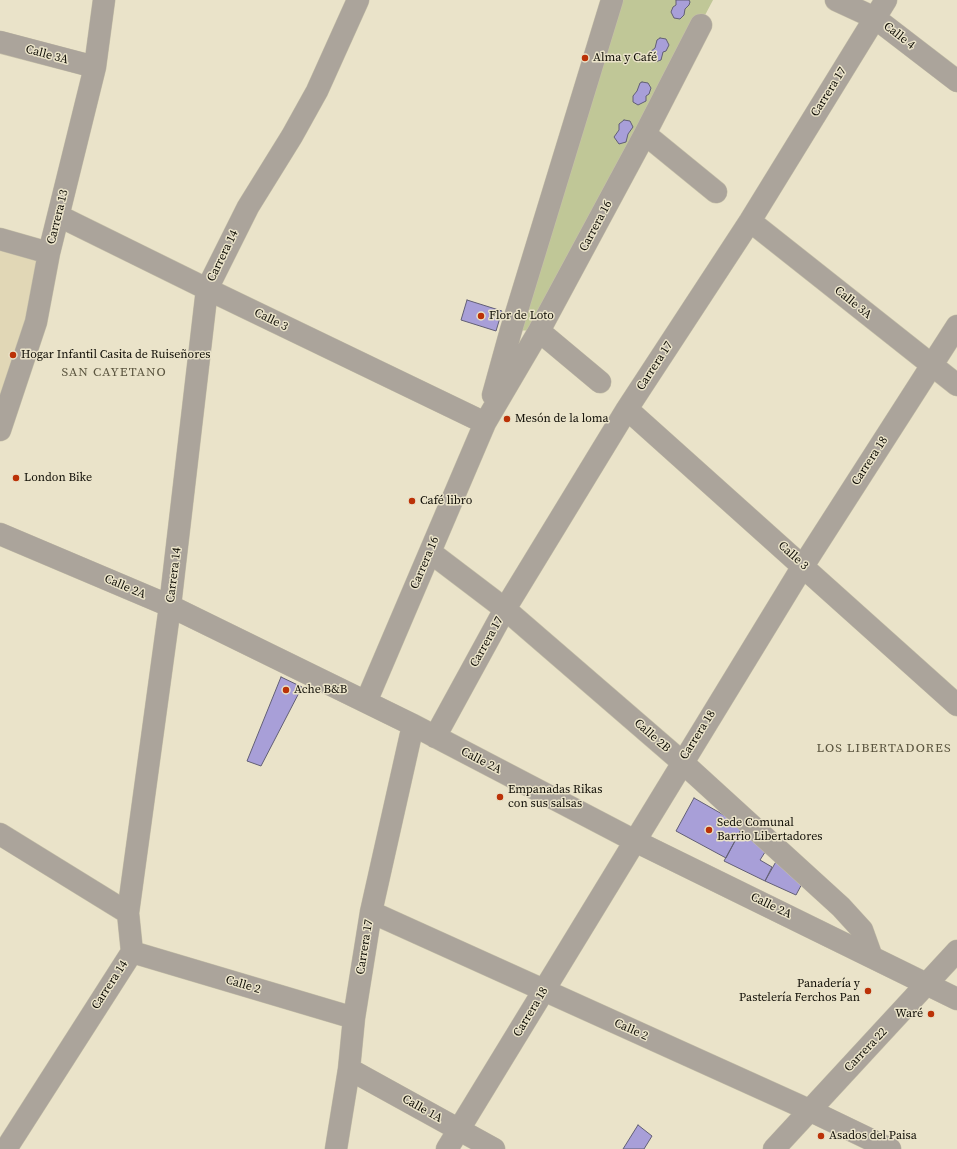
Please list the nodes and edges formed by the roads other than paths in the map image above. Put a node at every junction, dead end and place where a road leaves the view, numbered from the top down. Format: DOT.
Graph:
graph roads {
  1 [pos="104,0"];
  2 [pos="358,0"];
  3 [pos="612,0"];
  4 [pos="836,0"];
  5 [pos="881,9"];
  6 [pos="701,25"];
  7 [pos="0,42"];
  8 [pos="95,68"];
  9 [pos="957,80"];
  10 [pos="645,134"];
  11 [pos="716,192"];
  12 [pos="59,216"];
  13 [pos="750,221"];
  14 [pos="0,239"];
  15 [pos="49,253"];
  16 [pos="207,289"];
  17 [pos="957,326"];
  18 [pos="539,331"];
  19 [pos="931,366"];
  20 [pos="600,382"];
  21 [pos="957,385"];
  22 [pos="627,409"];
  23 [pos="485,423"];
  24 [pos="0,430"];
  25 [pos="0,534"];
  26 [pos="430,552"];
  27 [pos="803,566"];
  28 [pos="170,606"];
  29 [pos="505,609"];
  30 [pos="366,702"];
  31 [pos="957,705"];
  32 [pos="413,725"];
  33 [pos="435,737"];
  34 [pos="682,762"];
  35 [pos="635,840"];
  36 [pos="3,843"];
  37 [pos="371,912"];
  38 [pos="128,913"];
  39 [pos="957,951"];
  40 [pos="132,952"];
  41 [pos="871,955"];
  42 [pos="927,986"];
  43 [pos="544,991"];
  44 [pos="957,999"];
  45 [pos="354,1018"];
  46 [pos="349,1069"];
  47 [pos="809,1110"];
  48 [pos="459,1129"];
  49 [pos="6,1149"];
  50 [pos="336,1149"];
  51 [pos="447,1149"];
  52 [pos="494,1149"];
  53 [pos="774,1149"];
  54 [pos="890,1149"];
  1 -- 8 [label="street, Carrera 13"];
  2 -- 16 [label="street, Carrera 14"];
  3 -- 23 [label="street, Carrera 16"];
  4 -- 5 [label="street, Calle 4"];
  5 -- 9 [label="street, Calle 4"];
  5 -- 13 [label="street, Carrera 17"];
  6 -- 10 [label="street, Carrera 16"];
  7 -- 8 [label="street, Calle 3A"];
  8 -- 12 [label="street, Carrera 13"];
  10 -- 11 [label="street"];
  10 -- 18 [label="street, Carrera 16"];
  12 -- 15 [label="street, Carrera 13"];
  12 -- 16 [label="street, Calle 3"];
  13 -- 19 [label="street, Calle 3A"];
  13 -- 22 [label="street, Carrera 17"];
  14 -- 15 [label="street"];
  15 -- 24 [label="street, Carrera 13"];
  16 -- 23 [label="street, Calle 3"];
  16 -- 28 [label="street, Carrera 14"];
  17 -- 19 [label="street, Carrera 18"];
  18 -- 20 [label="street"];
  18 -- 23 [label="street, Carrera 16"];
  19 -- 21 [label="street, Calle 3A"];
  19 -- 27 [label="street, Carrera 18"];
  22 -- 27 [label="street, Calle 3"];
  22 -- 29 [label="street, Carrera 17"];
  23 -- 26 [label="street, Carrera 16"];
  25 -- 28 [label="street, Calle 2A"];
  26 -- 29 [label="street, Calle 2B"];
  26 -- 30 [label="street, Carrera 16"];
  27 -- 31 [label="street, Calle 3"];
  27 -- 34 [label="street, Carrera 18"];
  28 -- 30 [label="street, Calle 2A"];
  28 -- 38 [label="street, Carrera 14"];
  29 -- 33 [label="street, Carrera 17"];
  29 -- 34 [label="street, Calle 2B"];
  30 -- 32 [label="street, Calle 2A"];
  32 -- 33 [label="street, Calle 2A"];
  32 -- 37 [label="street, Carrera 17"];
  33 -- 35 [label="street, Calle 2A"];
  34 -- 35 [label="street, Carrera 18"];
  34 -- 41 [label="street, Calle 2B"];
  35 -- 41 [label="street, Calle 2A"];
  35 -- 43 [label="street, Carrera 18"];
  36 -- 38 [label="street"];
  37 -- 43 [label="street, Calle 2"];
  37 -- 45 [label="street, Carrera 17"];
  38 -- 40 [label="street, Carrera 14"];
  39 -- 42 [label="street, Carrera 22"];
  40 -- 45 [label="street, Calle 2"];
  40 -- 49 [label="street, Carrera 14"];
  41 -- 42 [label="street, Calle 2A"];
  42 -- 44 [label="street, Calle 2A"];
  42 -- 47 [label="street, Carrera 22"];
  43 -- 47 [label="street, Calle 2"];
  43 -- 48 [label="street, Carrera 18"];
  45 -- 46 [label="street, Carrera 17"];
  46 -- 48 [label="street, Calle 1A"];
  46 -- 50 [label="street, Carrera 17"];
  47 -- 53 [label="street, Carrera 22"];
  47 -- 54 [label="street, Calle 2"];
  48 -- 51 [label="street, Carrera 18"];
  48 -- 52 [label="street, Calle 1A"];
}
